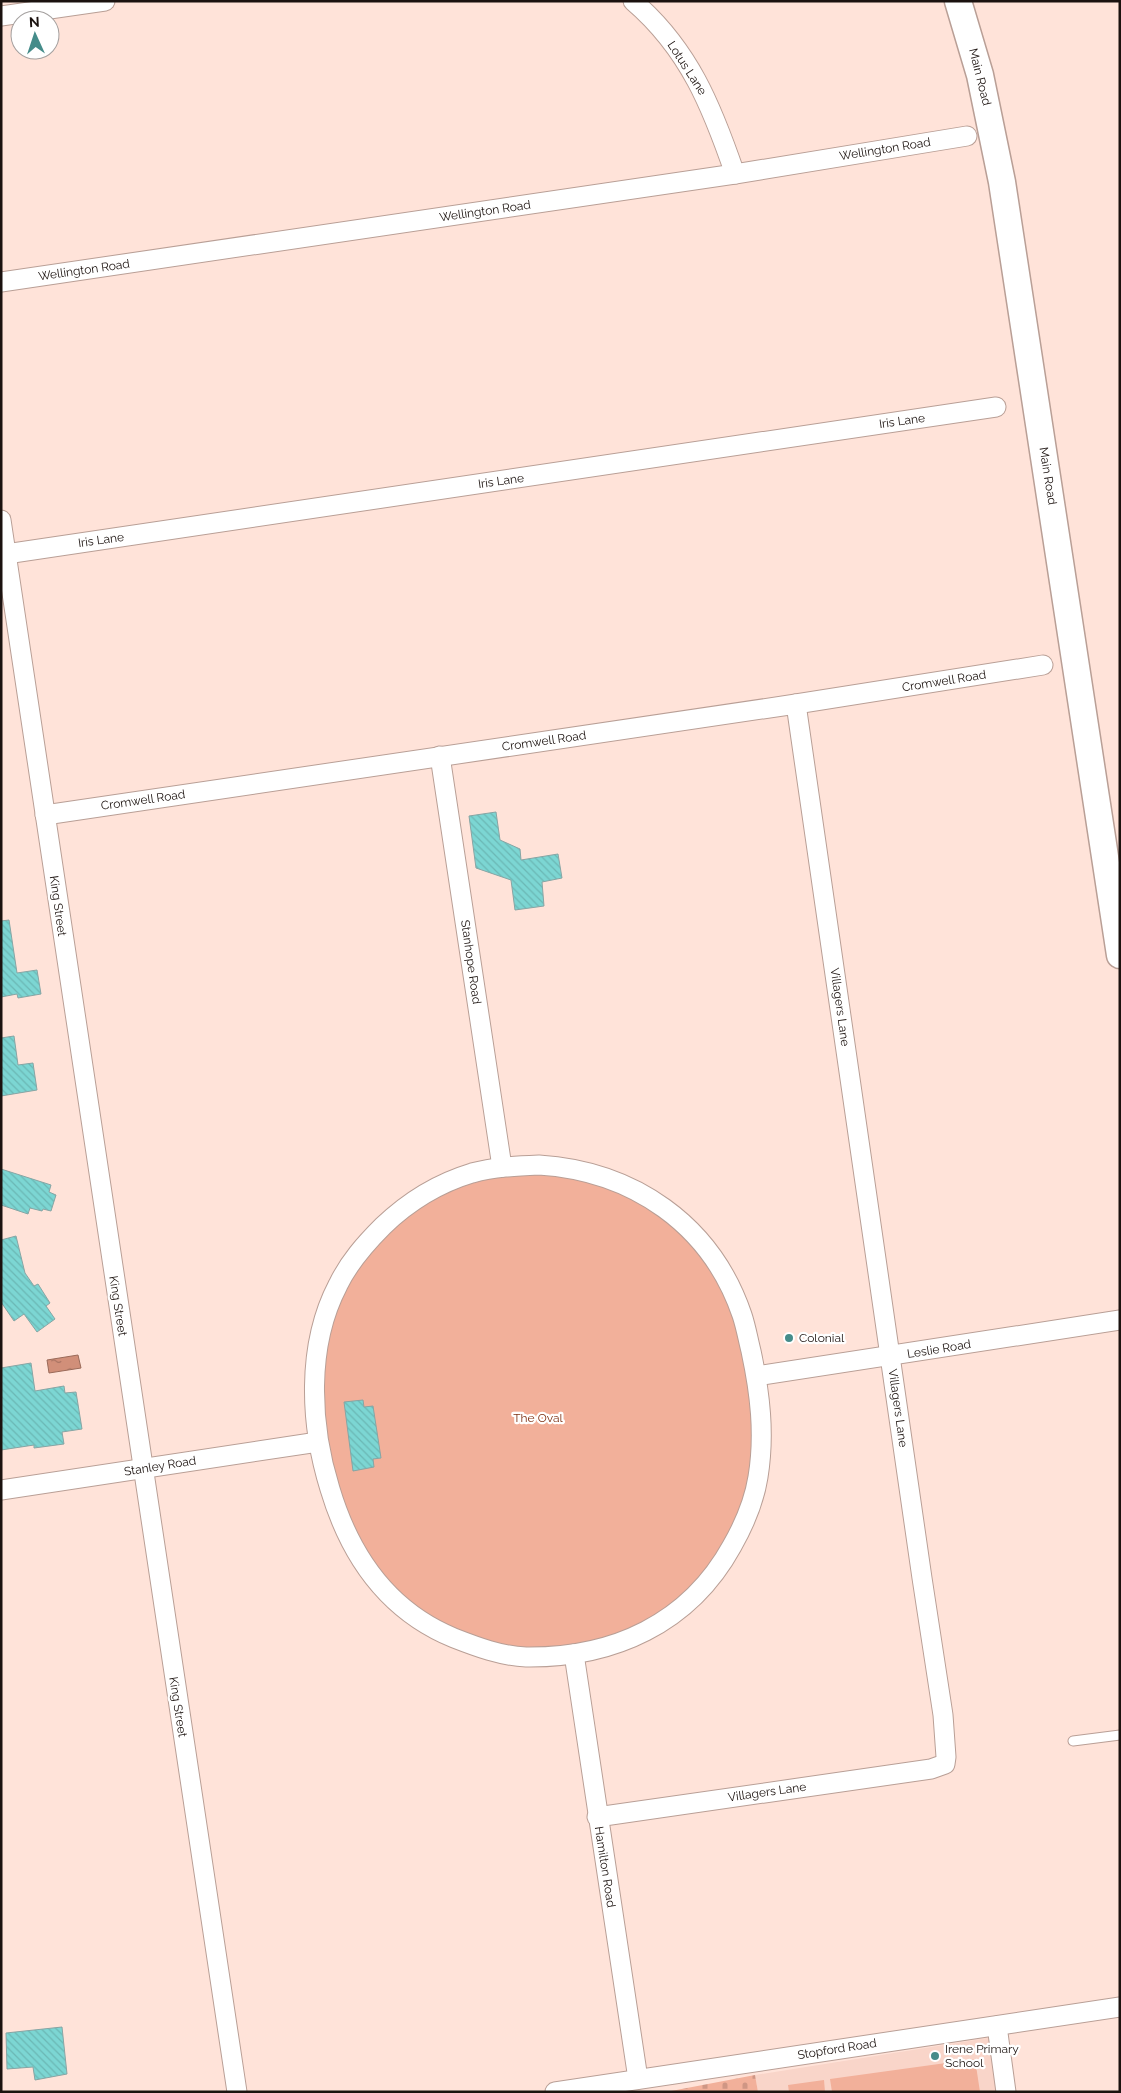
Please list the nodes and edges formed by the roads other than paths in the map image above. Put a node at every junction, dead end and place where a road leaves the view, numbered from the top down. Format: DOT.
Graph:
graph roads {
  1 [pos="104,1"];
  2 [pos="632,1"];
  3 [pos="958,1"];
  4 [pos="1,16"];
  5 [pos="967,136"];
  6 [pos="735,174"];
  7 [pos="1,282"];
  8 [pos="996,407"];
  9 [pos="1,520"];
  10 [pos="6,554"];
  11 [pos="1042,665"];
  12 [pos="796,704"];
  13 [pos="440,756"];
  14 [pos="45,815"];
  15 [pos="1120,955"];
  16 [pos="502,1167"];
  17 [pos="1120,1320"];
  18 [pos="890,1356"];
  19 [pos="757,1376"];
  20 [pos="318,1442"];
  21 [pos="142,1469"];
  22 [pos="1,1490"];
  23 [pos="574,1654"];
  24 [pos="1120,1735"];
  25 [pos="1073,1741"];
  26 [pos="597,1818"];
  27 [pos="1120,2007"];
  28 [pos="998,2026"];
  29 [pos="638,2080"];
  30 [pos="236,2092"];
  31 [pos="555,2092"];
  32 [pos="1006,2092"];
  1 -- 4 [label="street"];
  2 -- 6 [label="street, Lotus Lane"];
  3 -- 15 [label="main road, Main Road"];
  5 -- 6 [label="street, Wellington Road"];
  6 -- 7 [label="street, Wellington Road"];
  8 -- 10 [label="street, Iris Lane"];
  9 -- 10 [label="street, King Street"];
  10 -- 14 [label="street, King Street"];
  11 -- 12 [label="street, Cromwell Road"];
  12 -- 13 [label="street, Cromwell Road"];
  12 -- 18 [label="street, Villagers Lane"];
  13 -- 14 [label="street, Cromwell Road"];
  13 -- 16 [label="street, Stanhope Road"];
  14 -- 21 [label="street, King Street"];
  16 -- 19 [label="street"];
  16 -- 20 [label="street"];
  17 -- 18 [label="street, Leslie Road"];
  18 -- 19 [label="street, Leslie Road"];
  18 -- 26 [label="street, Villagers Lane"];
  19 -- 23 [label="street"];
  20 -- 21 [label="street, Stanley Road"];
  20 -- 23 [label="street"];
  21 -- 22 [label="street, Stanley Road"];
  21 -- 30 [label="street, King Street"];
  23 -- 26 [label="street, Hamilton Road"];
  24 -- 25 [label="lane"];
  26 -- 29 [label="street, Hamilton Road"];
  27 -- 28 [label="street, Stopford Road"];
  28 -- 29 [label="street, Stopford Road"];
  28 -- 32 [label="street"];
  29 -- 31 [label="street, Stopford Road"];
}
